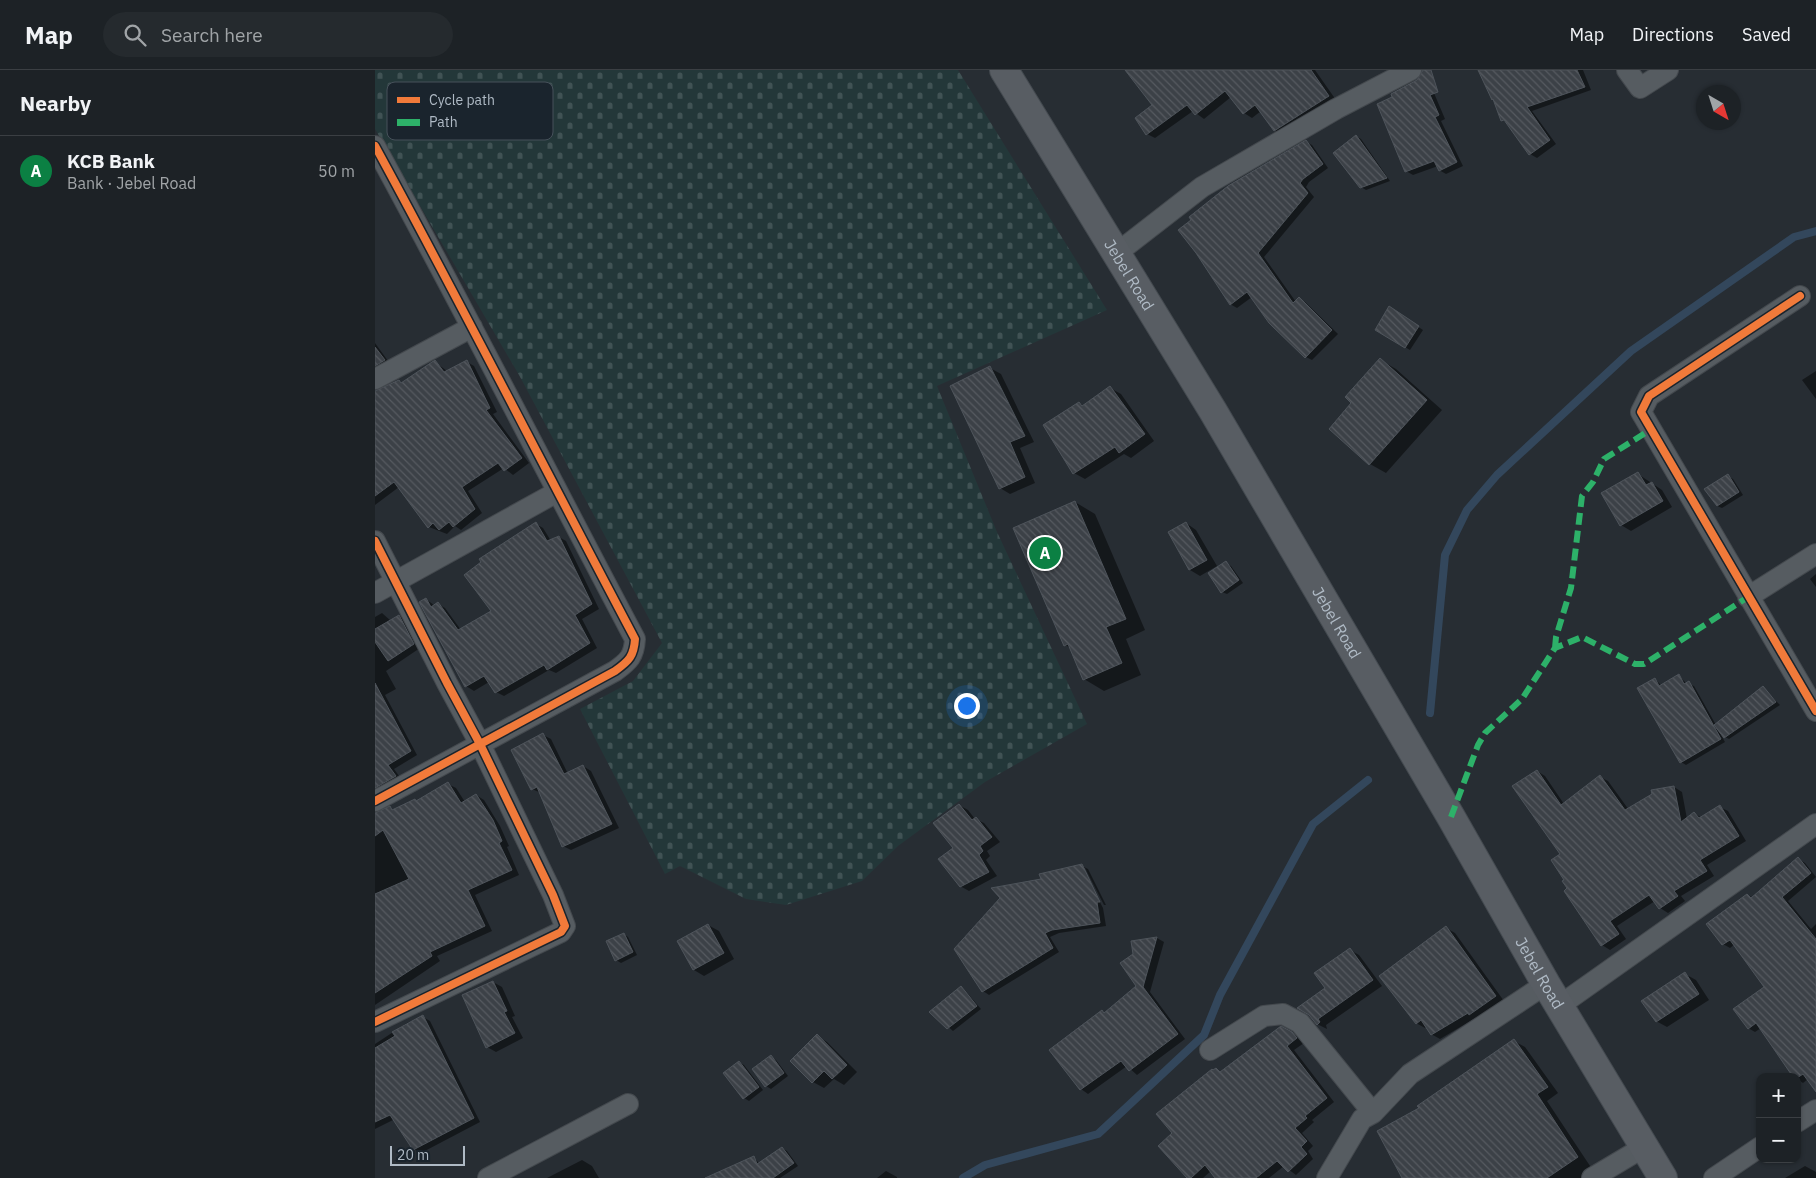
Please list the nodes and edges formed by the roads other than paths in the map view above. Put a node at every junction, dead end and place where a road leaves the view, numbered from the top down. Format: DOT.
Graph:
graph roads {
  1 [pos="1411,70"];
  2 [pos="1627,70"];
  3 [pos="1668,70"];
  4 [pos="1009,72"];
  5 [pos="377,153"];
  6 [pos="1117,253"];
  7 [pos="1800,296"];
  8 [pos="472,327"];
  9 [pos="375,379"];
  10 [pos="557,492"];
  11 [pos="375,541"];
  12 [pos="1816,554"];
  13 [pos="397,582"];
  14 [pos="375,593"];
  15 [pos="1748,597"];
  16 [pos="1816,711"];
  17 [pos="480,744"];
  18 [pos="375,801"];
  19 [pos="1816,824"];
  20 [pos="1553,995"];
  21 [pos="375,1022"];
  22 [pos="1210,1050"];
  23 [pos="629,1104"];
  24 [pos="1816,1110"];
  25 [pos="1373,1113"];
  26 [pos="1801,1119"];
  27 [pos="1644,1147"];
  28 [pos="1756,1151"];
  29 [pos="488,1178"];
  30 [pos="1327,1178"];
  31 [pos="1592,1178"];
  32 [pos="1663,1178"];
  33 [pos="1714,1178"];
  1 -- 6 [label="street"];
  2 -- 3 [label="street"];
  4 -- 6 [label="main road, Jebel Road"];
  5 -- 8 [label="street"];
  6 -- 20 [label="main road, Jebel Road"];
  7 -- 15 [label="street"];
  8 -- 9 [label="street"];
  8 -- 10 [label="street"];
  10 -- 13 [label="street"];
  10 -- 17 [label="street"];
  11 -- 13 [label="street"];
  12 -- 15 [label="street"];
  13 -- 14 [label="street"];
  13 -- 17 [label="street"];
  15 -- 16 [label="street"];
  17 -- 18 [label="street"];
  17 -- 21 [label="street"];
  19 -- 20 [label="street"];
  20 -- 25 [label="street"];
  20 -- 27 [label="main road, Jebel Road"];
  22 -- 25 [label="street"];
  23 -- 29 [label="street"];
  24 -- 26 [label="street"];
  25 -- 30 [label="street"];
  27 -- 31 [label="street"];
  27 -- 32 [label="main road, Jebel Road"];
  28 -- 33 [label="street"];
}
